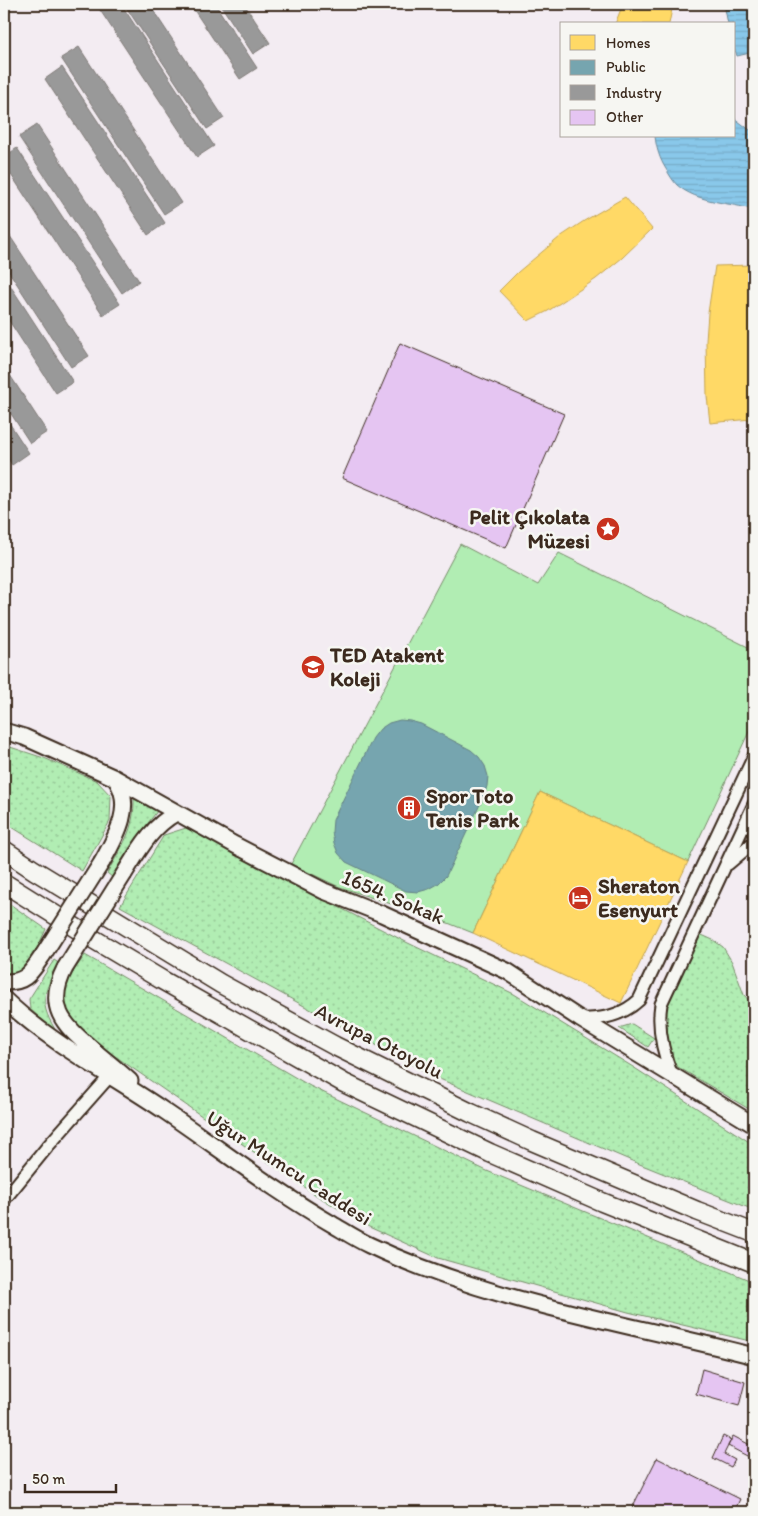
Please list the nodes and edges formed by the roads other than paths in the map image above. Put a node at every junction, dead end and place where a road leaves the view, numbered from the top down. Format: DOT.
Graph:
graph roads {
  1 [pos="4,731"];
  2 [pos="754,756"];
  3 [pos="115,778"];
  4 [pos="754,804"];
  5 [pos="176,813"];
  6 [pos="754,842"];
  7 [pos="4,850"];
  8 [pos="725,867"];
  9 [pos="4,883"];
  10 [pos="4,982"];
  11 [pos="4,999"];
  12 [pos="580,1019"];
  13 [pos="672,1076"];
  14 [pos="109,1077"];
  15 [pos="161,1109"];
  16 [pos="754,1125"];
  17 [pos="4,1200"];
  18 [pos="754,1233"];
  19 [pos="754,1263"];
  20 [pos="754,1356"];
  1 -- 3 [label="main road, 1654. Sokak"];
  2 -- 12 [label="street"];
  3 -- 5 [label="main road, 1654. Sokak"];
  3 -- 10 [label="main road, bridge"];
  4 -- 8 [label="street"];
  5 -- 12 [label="main road, 1654. Sokak"];
  5 -- 15 [label="main road, bridge"];
  6 -- 8 [label="street"];
  7 -- 18 [label="highway, Avrupa Otoyolu"];
  8 -- 13 [label="street"];
  9 -- 19 [label="highway"];
  11 -- 14 [label="main road, Uğur Mumcu Caddesi"];
  12 -- 13 [label="main road, 1654. Sokak"];
  13 -- 16 [label="main road, 1654. Sokak"];
  14 -- 15 [label="main road, Uğur Mumcu Caddesi"];
  14 -- 17 [label="street"];
  15 -- 20 [label="main road, Uğur Mumcu Caddesi"];
}
